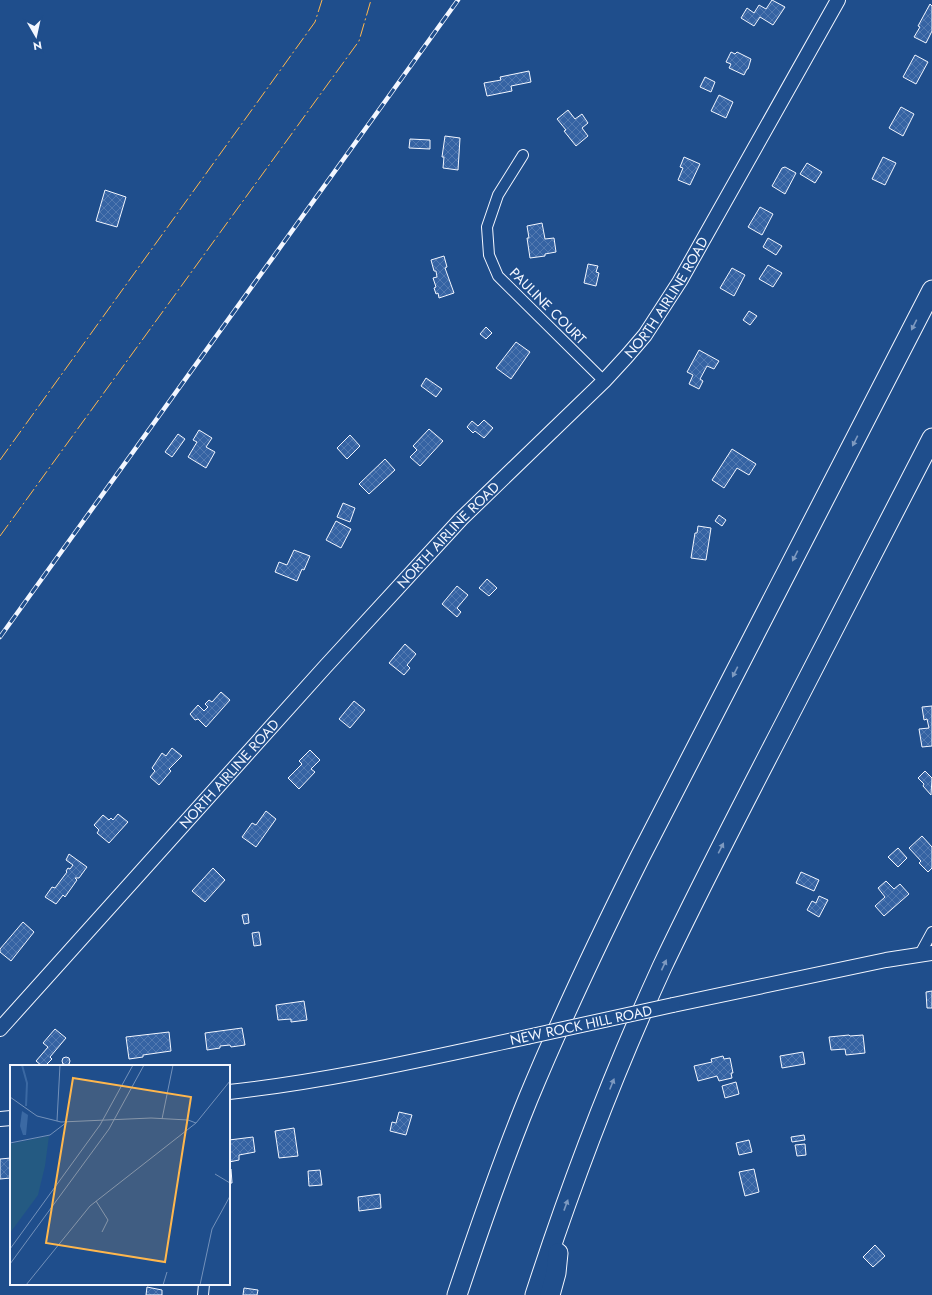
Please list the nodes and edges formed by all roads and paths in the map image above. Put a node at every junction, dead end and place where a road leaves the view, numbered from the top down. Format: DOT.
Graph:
graph roads {
  1 [pos="838,0"];
  2 [pos="523,154"];
  3 [pos="932,290"];
  4 [pos="604,380"];
  5 [pos="932,438"];
  6 [pos="932,932"];
  7 [pos="926,954"];
  8 [pos="0,1029"];
  9 [pos="230,1092"];
  10 [pos="10,1118"];
  11 [pos="0,1119"];
  12 [pos="557,1229"];
  13 [pos="204,1285"];
  14 [pos="203,1295"];
  15 [pos="457,1295"];
  16 [pos="535,1295"];
  17 [pos="550,1295"];
  1 -- 4 [label="main road, NORTH AIRLINE ROAD"];
  2 -- 4 [label="street, PAULINE COURT"];
  3 -- 15 [label="highway, one-way"];
  4 -- 8 [label="main road, NORTH AIRLINE ROAD"];
  12 -- 5 [label="highway, one-way"];
  6 -- 7 [label="street"];
  7 -- 9 [label="main road, NEW ROCK HILL ROAD, bridge"];
  10 -- 11 [label="main road"];
  12 -- 16 [label="highway"];
  12 -- 17 [label="highway"];
  13 -- 14 [label="street"];
}
